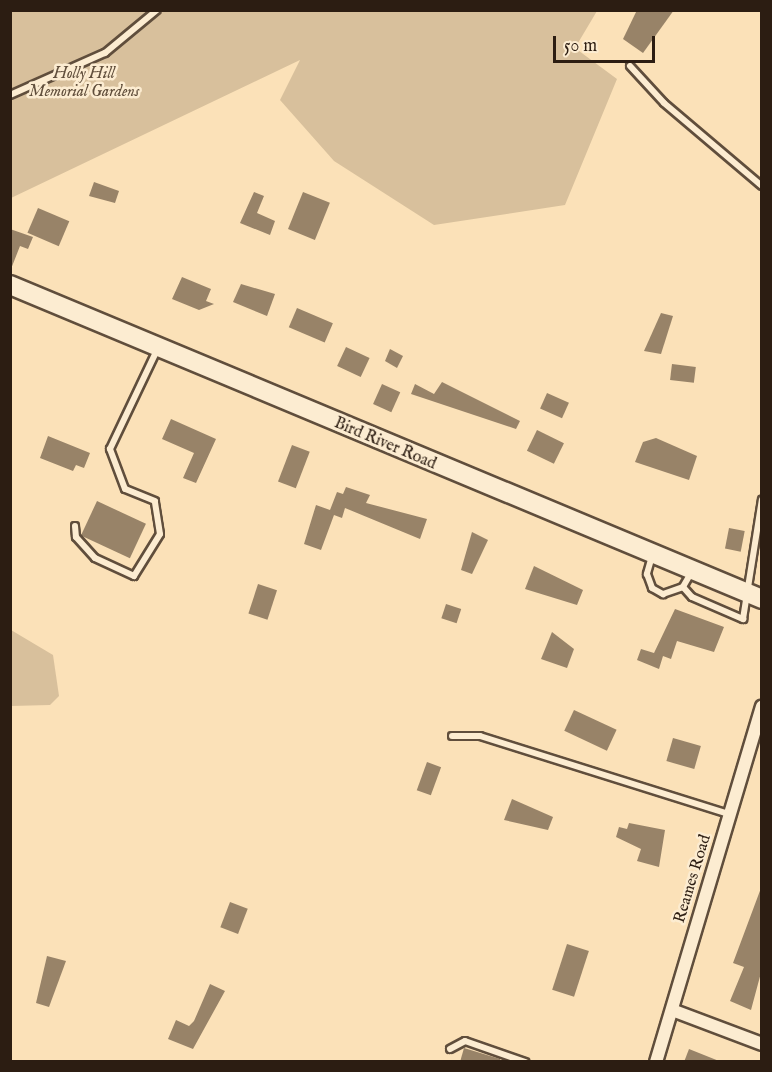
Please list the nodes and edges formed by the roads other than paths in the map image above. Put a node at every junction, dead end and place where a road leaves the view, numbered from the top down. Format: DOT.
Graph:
graph roads {
  1 [pos="157,10"];
  2 [pos="630,66"];
  3 [pos="10,95"];
  4 [pos="762,186"];
  5 [pos="10,285"];
  6 [pos="159,347"];
  7 [pos="762,499"];
  8 [pos="75,526"];
  9 [pos="653,553"];
  10 [pos="693,570"];
  11 [pos="683,587"];
  12 [pos="756,597"];
  13 [pos="762,706"];
  14 [pos="452,736"];
  15 [pos="729,814"];
  16 [pos="672,1010"];
  17 [pos="762,1044"];
  18 [pos="450,1048"];
  19 [pos="525,1062"];
  20 [pos="656,1062"];
  1 -- 3 [label="lane"];
  2 -- 4 [label="lane"];
  5 -- 6 [label="street, Bird River Road"];
  6 -- 8 [label="lane"];
  6 -- 9 [label="street, Bird River Road"];
  7 -- 12 [label="lane"];
  9 -- 10 [label="street, Bird River Road"];
  9 -- 11 [label="lane"];
  10 -- 11 [label="lane"];
  10 -- 12 [label="street, Bird River Road"];
  11 -- 12 [label="lane"];
  13 -- 15 [label="street, Reames Road"];
  14 -- 15 [label="lane"];
  15 -- 16 [label="street, Reames Road"];
  16 -- 17 [label="street"];
  16 -- 20 [label="street, Reames Road"];
  18 -- 19 [label="lane"];
}
